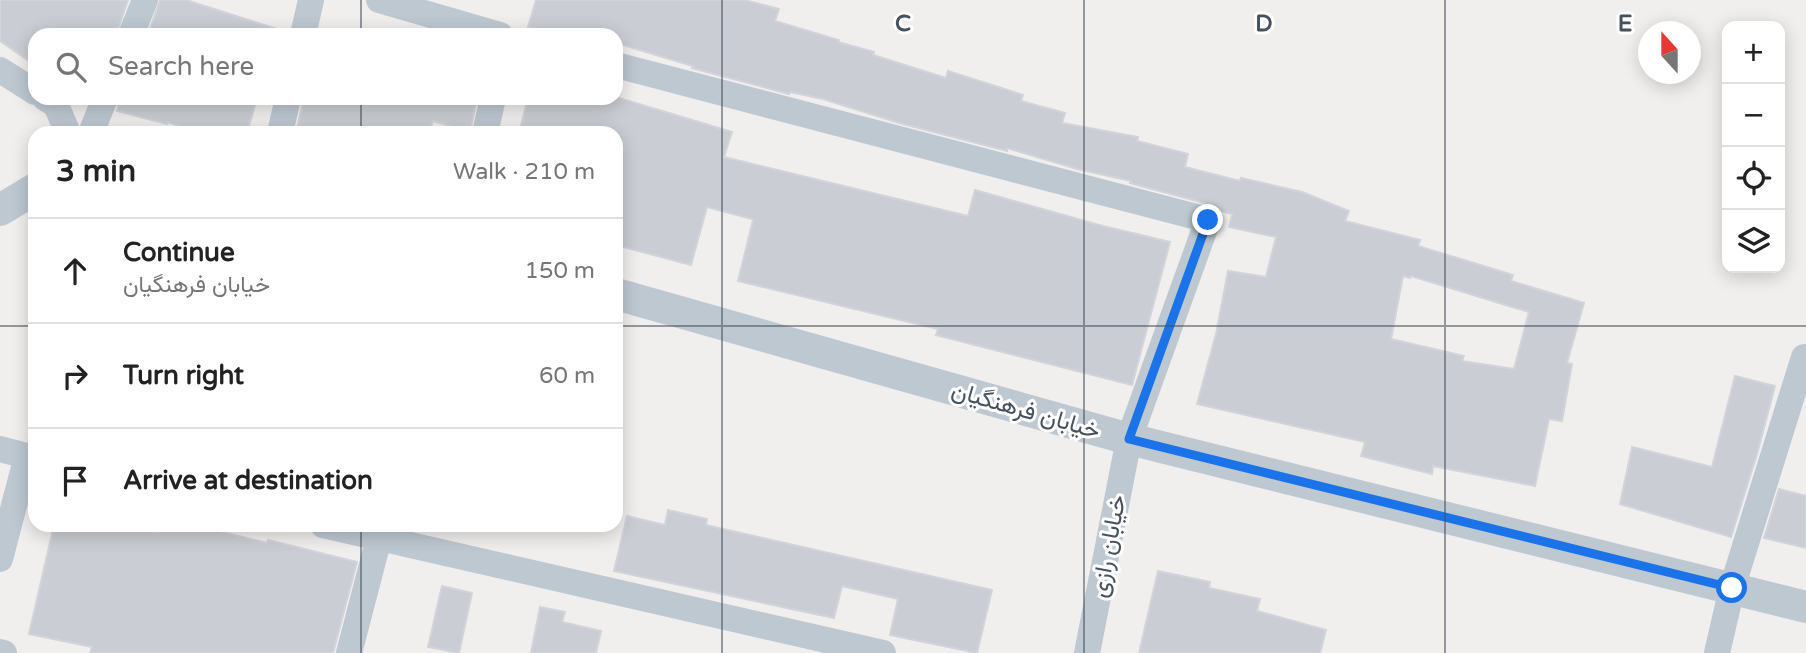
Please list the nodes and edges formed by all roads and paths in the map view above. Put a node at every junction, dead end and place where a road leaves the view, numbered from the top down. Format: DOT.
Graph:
graph roads {
  1 [pos="145,0"];
  2 [pos="311,0"];
  3 [pos="379,0"];
  4 [pos="134,28"];
  5 [pos="305,28"];
  6 [pos="476,28"];
  7 [pos="623,67"];
  8 [pos="0,70"];
  9 [pos="28,88"];
  10 [pos="56,105"];
  11 [pos="102,105"];
  12 [pos="286,105"];
  13 [pos="491,105"];
  14 [pos="65,126"];
  15 [pos="94,126"];
  16 [pos="282,126"];
  17 [pos="487,126"];
  18 [pos="28,193"];
  19 [pos="0,210"];
  20 [pos="623,296"];
  21 [pos="1806,358"];
  22 [pos="1129,439"];
  23 [pos="0,449"];
  24 [pos="28,456"];
  25 [pos="28,467"];
  26 [pos="353,532"];
  27 [pos="379,538"];
  28 [pos="0,559"];
  29 [pos="1732,588"];
  30 [pos="1806,607"];
  31 [pos="349,653"];
  32 [pos="883,653"];
  33 [pos="1087,653"];
  34 [pos="1717,653"];
  1 -- 4 [label="street"];
  2 -- 5 [label="street"];
  3 -- 6 [label="street"];
  7 -- 22 [label="street, خیابان رازی"];
  8 -- 9 [label="street"];
  10 -- 14 [label="street"];
  11 -- 15 [label="street"];
  12 -- 16 [label="street"];
  13 -- 17 [label="street"];
  18 -- 19 [label="street"];
  20 -- 22 [label="street, خیابان فرهنگیان"];
  21 -- 29 [label="street"];
  22 -- 29 [label="street, خیابان فرهنگیان"];
  22 -- 33 [label="street, خیابان رازی"];
  23 -- 24 [label="street"];
  25 -- 28 [label="street"];
  26 -- 27 [label="street"];
  27 -- 31 [label="street"];
  27 -- 32 [label="street"];
  29 -- 30 [label="street, خیابان فرهنگیان"];
  29 -- 34 [label="street"];
}
